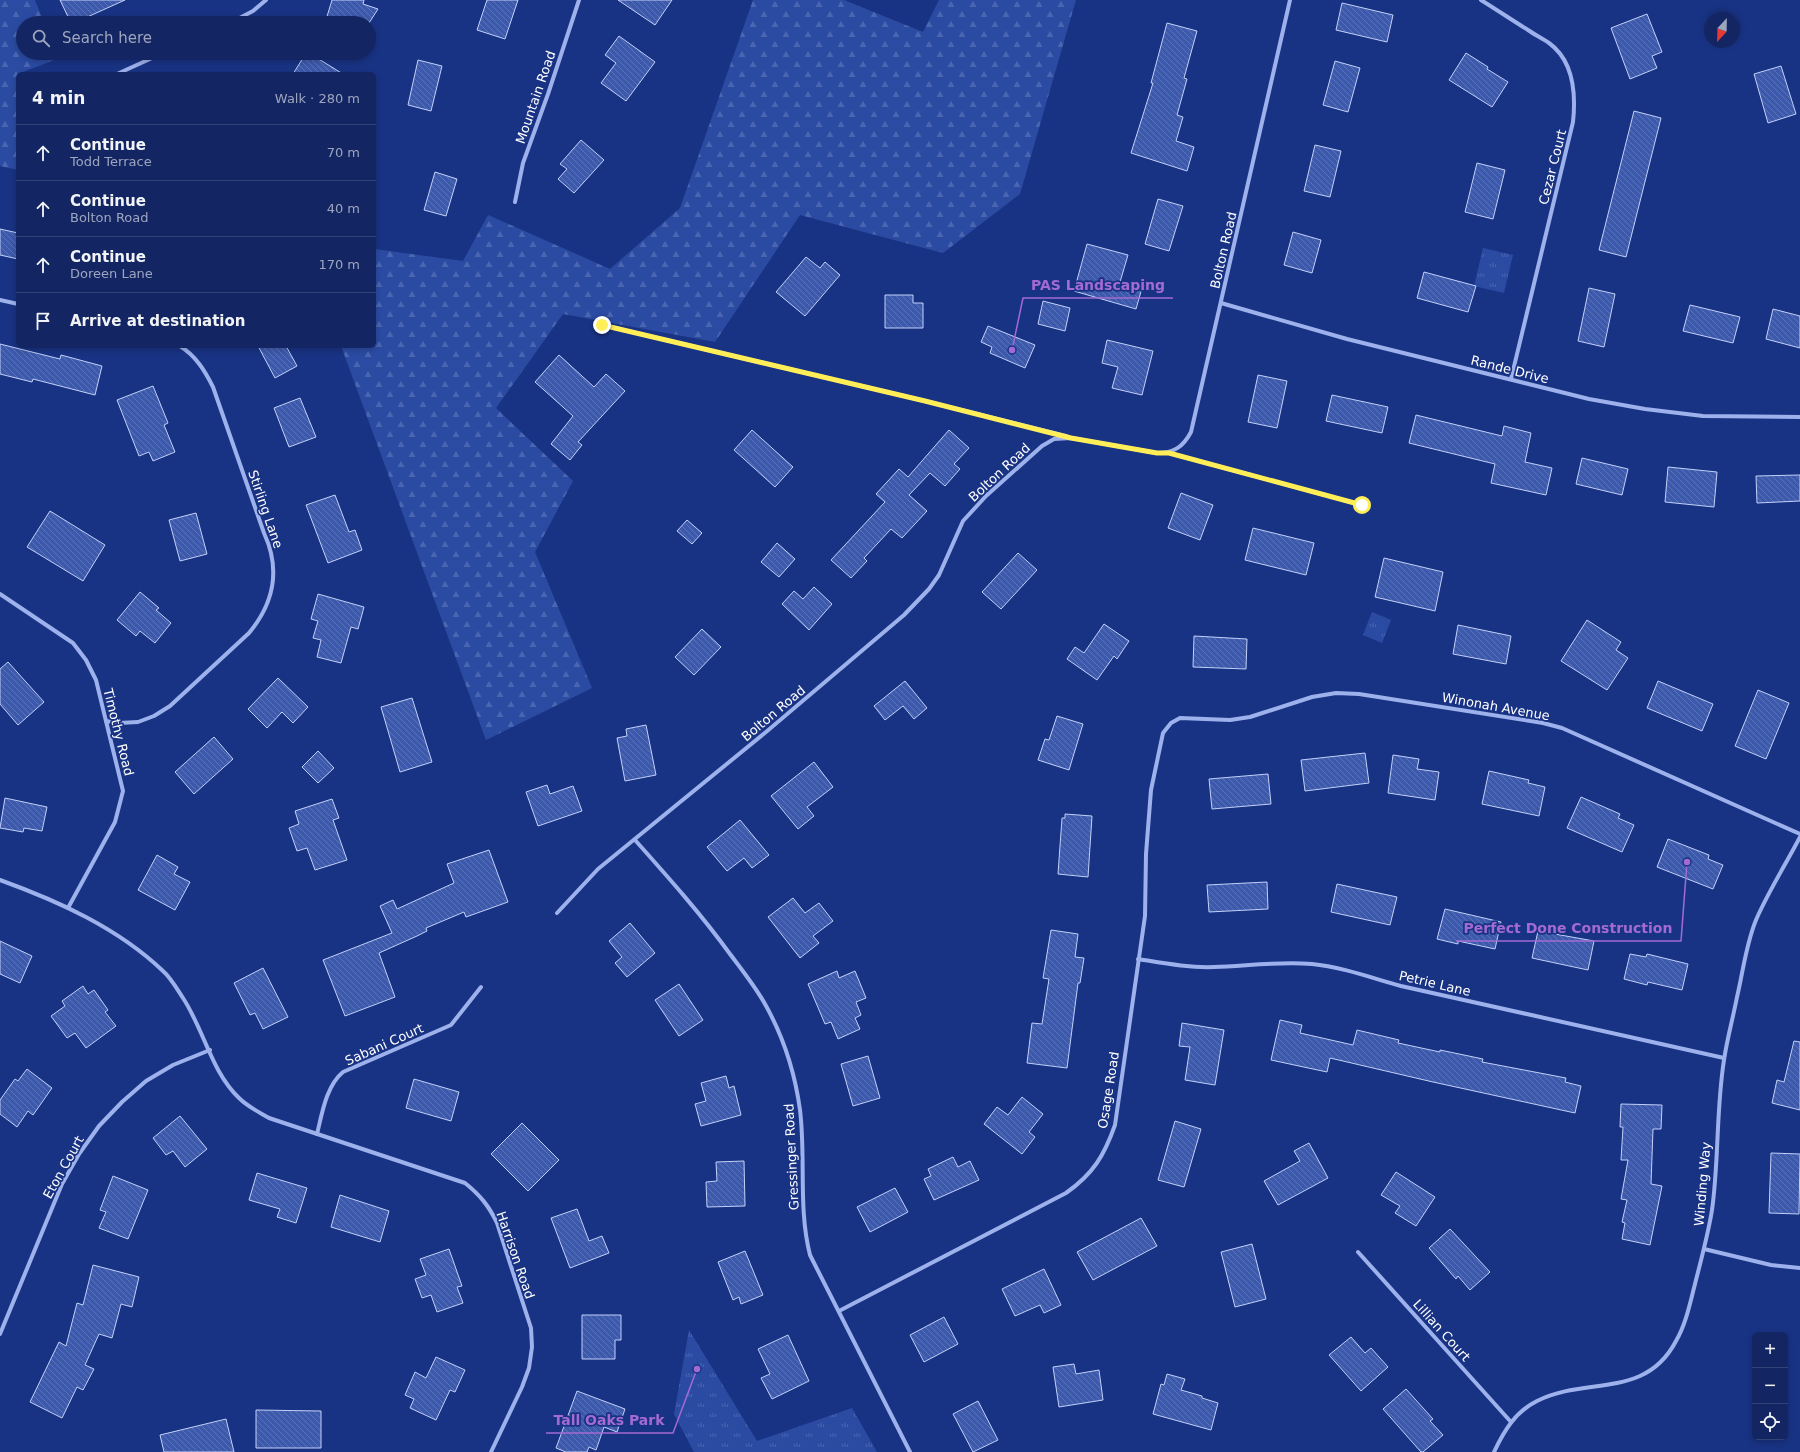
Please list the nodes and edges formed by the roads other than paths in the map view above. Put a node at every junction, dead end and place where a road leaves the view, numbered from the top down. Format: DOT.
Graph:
graph roads {
  1 [pos="266,0"];
  2 [pos="579,0"];
  3 [pos="1290,0"];
  4 [pos="1481,0"];
  5 [pos="243,16"];
  6 [pos="148,60"];
  7 [pos="121,72"];
  8 [pos="515,202"];
  9 [pos="0,300"];
  10 [pos="1221,303"];
  11 [pos="16,304"];
  12 [pos="602,325"];
  13 [pos="182,348"];
  14 [pos="1511,379"];
  15 [pos="1800,416"];
  16 [pos="1071,438"];
  17 [pos="1169,453"];
  18 [pos="1362,505"];
  19 [pos="0,594"];
  20 [pos="106,721"];
  21 [pos="1171,723"];
  22 [pos="1800,834"];
  23 [pos="1800,837"];
  24 [pos="635,840"];
  25 [pos="0,880"];
  26 [pos="68,908"];
  27 [pos="557,913"];
  28 [pos="1138,959"];
  29 [pos="481,987"];
  30 [pos="210,1050"];
  31 [pos="1724,1058"];
  32 [pos="317,1134"];
  33 [pos="1704,1249"];
  34 [pos="1358,1252"];
  35 [pos="1800,1268"];
  36 [pos="838,1311"];
  37 [pos="0,1334"];
  38 [pos="1511,1422"];
  39 [pos="492,1452"];
  40 [pos="910,1452"];
  41 [pos="1494,1452"];
  1 -- 5 [label="street"];
  2 -- 8 [label="street, Mountain Road"];
  3 -- 10 [label="street, Bolton Road"];
  4 -- 14 [label="street, Cezar Court"];
  6 -- 7 [label="street"];
  9 -- 11 [label="street"];
  10 -- 14 [label="street, Rande Drive"];
  10 -- 17 [label="street, Bolton Road"];
  12 -- 16 [label="street"];
  13 -- 20 [label="street, Stirling Lane"];
  14 -- 15 [label="street, Rande Drive"];
  16 -- 17 [label="street, Bolton Road"];
  16 -- 24 [label="street, Bolton Road"];
  17 -- 18 [label="street"];
  19 -- 20 [label="street, Timothy Road"];
  20 -- 26 [label="street, Timothy Road"];
  21 -- 22 [label="street, Winonah Avenue"];
  21 -- 28 [label="street, Osage Road"];
  23 -- 31 [label="street, Winding Way"];
  24 -- 27 [label="street, Bolton Road"];
  24 -- 36 [label="street, Gressinger Road"];
  25 -- 26 [label="street"];
  26 -- 30 [label="street"];
  28 -- 31 [label="street, Petrie Lane"];
  28 -- 36 [label="street, Osage Road"];
  29 -- 32 [label="street, Sabani Court"];
  30 -- 32 [label="street, Harrison Road"];
  30 -- 37 [label="street, Eton Court"];
  31 -- 33 [label="street, Winding Way"];
  32 -- 39 [label="street, Harrison Road"];
  33 -- 35 [label="street"];
  33 -- 38 [label="street, Winding Way"];
  34 -- 38 [label="street, Lillian Court"];
  36 -- 40 [label="street, Gressinger Road"];
  38 -- 41 [label="street, Winding Way"];
}
